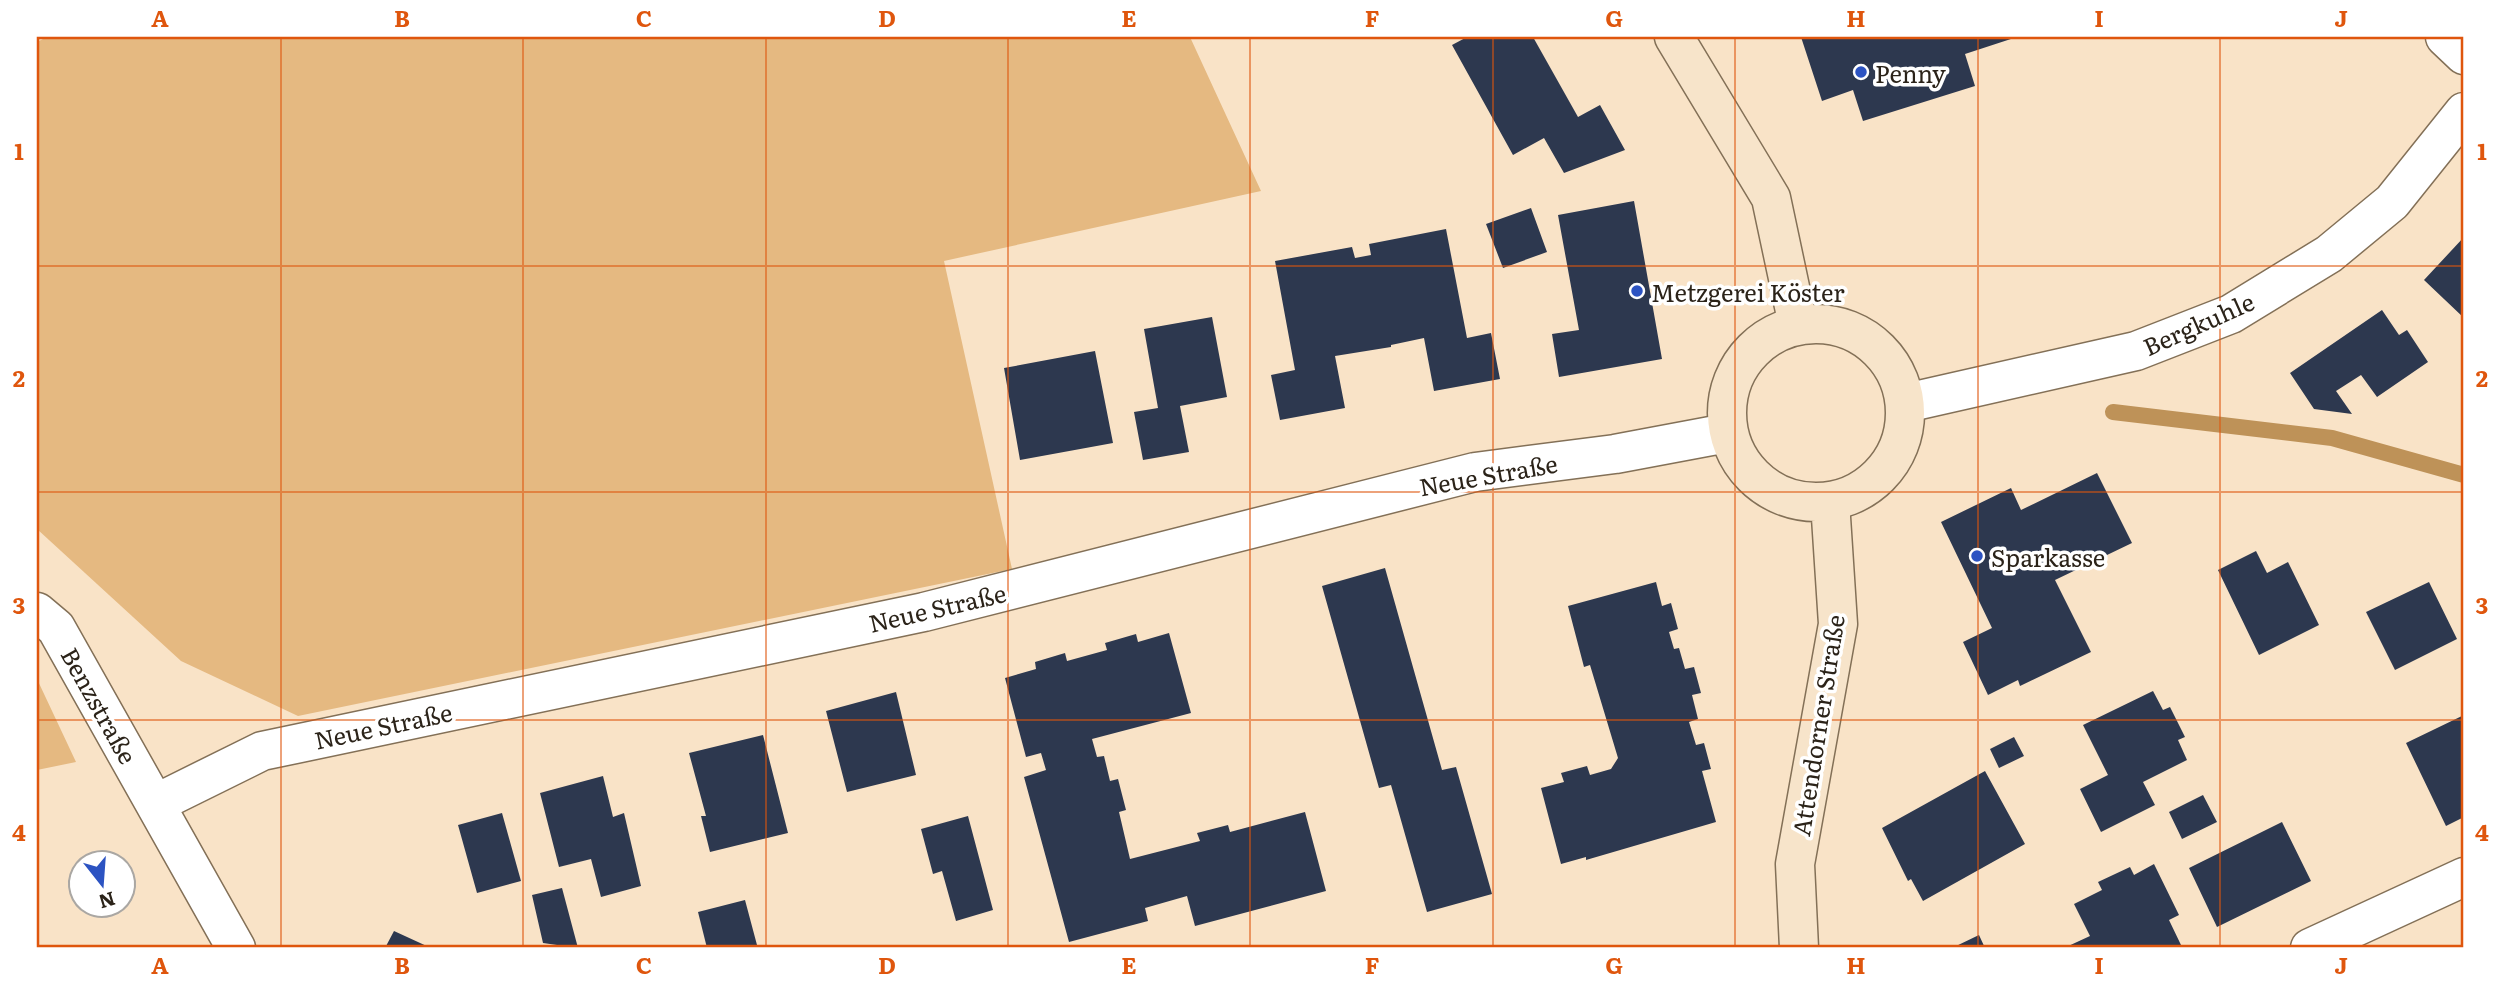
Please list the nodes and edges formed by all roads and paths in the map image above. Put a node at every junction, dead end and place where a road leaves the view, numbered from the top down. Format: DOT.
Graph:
graph roads {
  1 [pos="1674,37"];
  2 [pos="2445,37"];
  3 [pos="2464,55"];
  4 [pos="2464,112"];
  5 [pos="1798,325"];
  6 [pos="1906,403"];
  7 [pos="1727,433"];
  8 [pos="1830,502"];
  9 [pos="37,612"];
  10 [pos="155,804"];
  11 [pos="2464,877"];
  12 [pos="236,948"];
  13 [pos="1799,948"];
  14 [pos="2310,948"];
  1 -- 5 [label="street"];
  2 -- 3 [label="street"];
  4 -- 6 [label="street, Bergkuhle"];
  5 -- 6 [label="street"];
  5 -- 7 [label="street"];
  6 -- 8 [label="street"];
  7 -- 8 [label="street"];
  7 -- 10 [label="street, Neue Straße"];
  8 -- 13 [label="street, Attendorner Straße"];
  9 -- 10 [label="street, Benzstraße"];
  10 -- 12 [label="street, Benzstraße"];
  11 -- 14 [label="street"];
}
